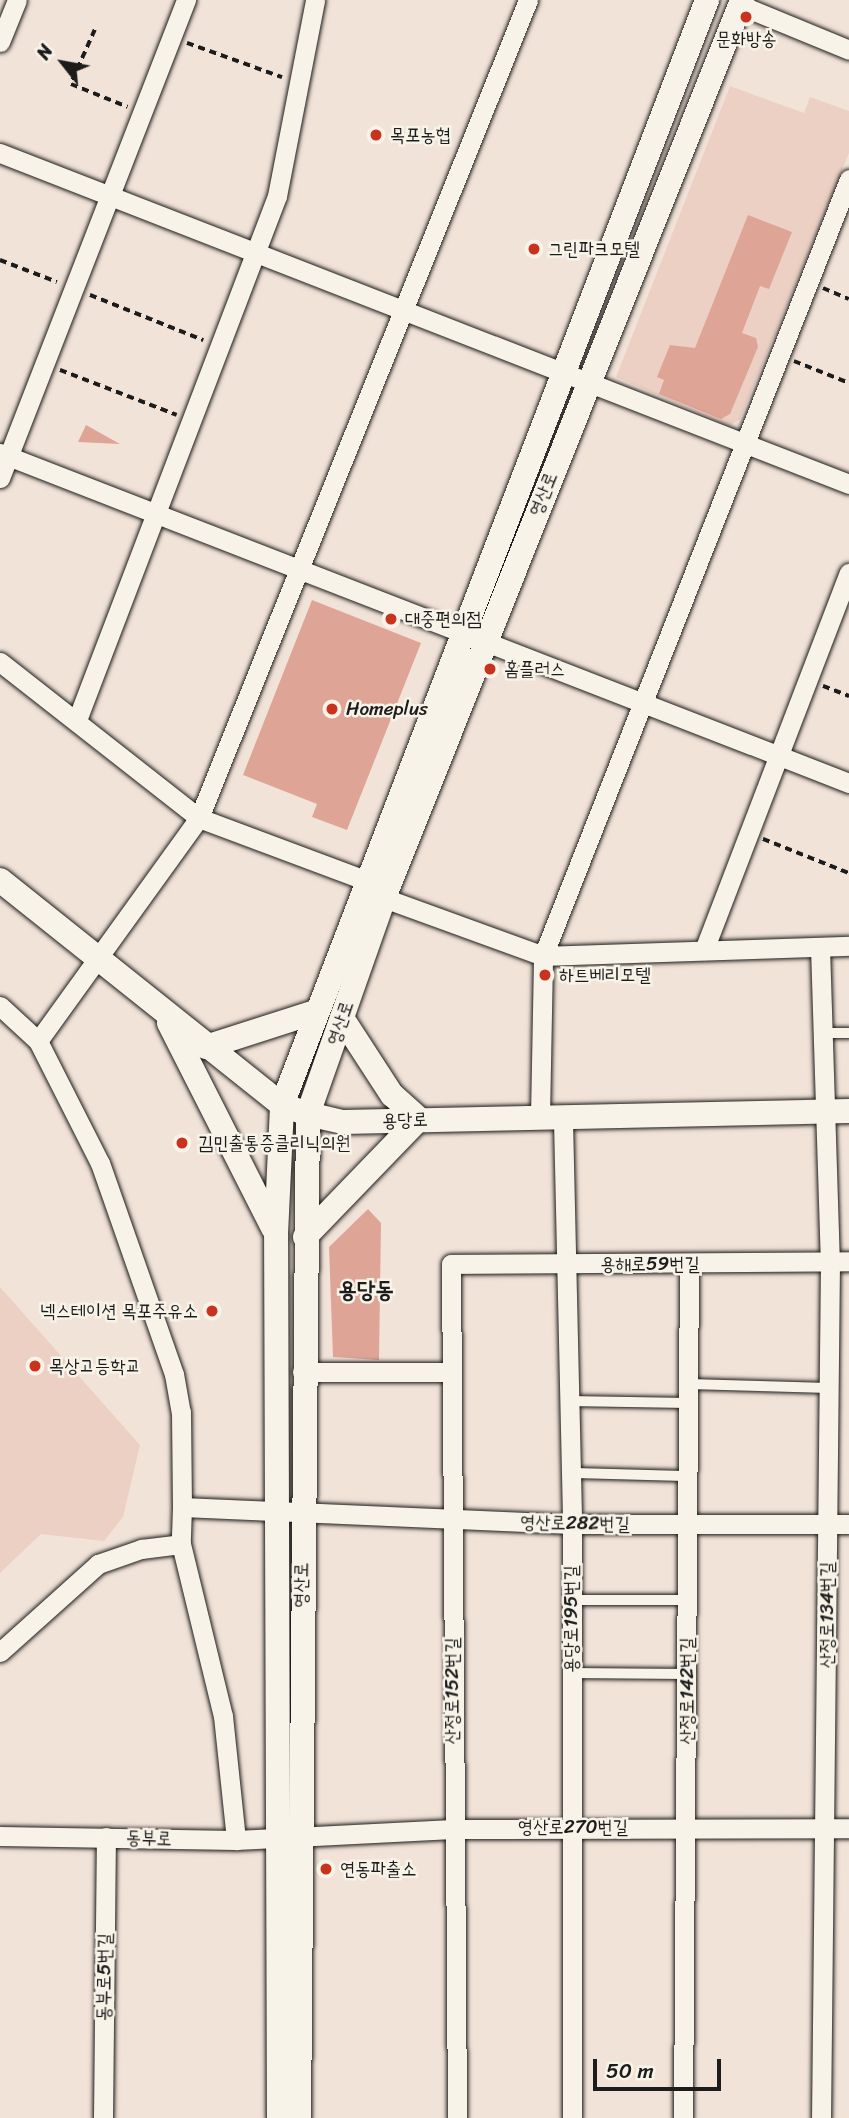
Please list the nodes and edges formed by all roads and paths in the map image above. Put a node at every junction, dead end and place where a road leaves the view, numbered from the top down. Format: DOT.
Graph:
graph roads {
  1 [pos="17,0"];
  2 [pos="186,0"];
  3 [pos="314,0"];
  4 [pos="528,0"];
  5 [pos="707,0"];
  6 [pos="741,3"];
  7 [pos="94,30"];
  8 [pos="172,38"];
  9 [pos="0,42"];
  10 [pos="849,50"];
  11 [pos="299,83"];
  12 [pos="144,113"];
  13 [pos="0,153"];
  14 [pos="849,179"];
  15 [pos="111,197"];
  16 [pos="258,253"];
  17 [pos="0,260"];
  18 [pos="808,282"];
  19 [pos="76,290"];
  20 [pos="849,299"];
  21 [pos="403,311"];
  22 [pos="221,347"];
  23 [pos="779,355"];
  24 [pos="46,364"];
  25 [pos="563,372"];
  26 [pos="588,382"];
  27 [pos="849,383"];
  28 [pos="192,421"];
  29 [pos="743,444"];
  30 [pos="4,455"];
  31 [pos="0,478"];
  32 [pos="849,484"];
  33 [pos="156,512"];
  34 [pos="299,568"];
  35 [pos="849,573"];
  36 [pos="459,632"];
  37 [pos="485,642"];
  38 [pos="0,662"];
  39 [pos="808,680"];
  40 [pos="849,696"];
  41 [pos="640,702"];
  42 [pos="77,720"];
  43 [pos="778,756"];
  44 [pos="849,783"];
  45 [pos="200,818"];
  46 [pos="749,833"];
  47 [pos="849,873"];
  48 [pos="0,880"];
  49 [pos="365,880"];
  50 [pos="384,898"];
  51 [pos="849,946"];
  52 [pos="820,947"];
  53 [pos="704,950"];
  54 [pos="543,956"];
  55 [pos="98,964"];
  56 [pos="0,1006"];
  57 [pos="315,1012"];
  58 [pos="166,1016"];
  59 [pos="342,1018"];
  60 [pos="849,1032"];
  61 [pos="821,1033"];
  62 [pos="38,1041"];
  63 [pos="206,1047"];
  64 [pos="282,1105"];
  65 [pos="849,1111"];
  66 [pos="822,1112"];
  67 [pos="308,1114"];
  68 [pos="551,1118"];
  69 [pos="419,1119"];
  70 [pos="276,1234"];
  71 [pos="305,1237"];
  72 [pos="839,1261"];
  73 [pos="451,1264"];
  74 [pos="689,1264"];
  75 [pos="566,1265"];
  76 [pos="302,1372"];
  77 [pos="450,1372"];
  78 [pos="829,1388"];
  79 [pos="689,1394"];
  80 [pos="569,1401"];
  81 [pos="570,1473"];
  82 [pos="688,1476"];
  83 [pos="182,1507"];
  84 [pos="276,1512"];
  85 [pos="302,1512"];
  86 [pos="451,1518"];
  87 [pos="572,1524"];
  88 [pos="688,1524"];
  89 [pos="828,1524"];
  90 [pos="849,1524"];
  91 [pos="181,1544"];
  92 [pos="571,1600"];
  93 [pos="688,1600"];
  94 [pos="0,1652"];
  95 [pos="571,1673"];
  96 [pos="687,1674"];
  97 [pos="569,1827"];
  98 [pos="686,1828"];
  99 [pos="825,1828"];
  100 [pos="849,1828"];
  101 [pos="453,1829"];
  102 [pos="0,1836"];
  103 [pos="287,1836"];
  104 [pos="106,1837"];
  105 [pos="236,1840"];
  106 [pos="103,2118"];
  107 [pos="279,2118"];
  108 [pos="299,2118"];
  109 [pos="457,2118"];
  110 [pos="572,2118"];
  111 [pos="683,2118"];
  112 [pos="821,2118"];
  1 -- 9 [label="street"];
  2 -- 8 [label="street"];
  3 -- 11 [label="street"];
  4 -- 21 [label="street"];
  5 -- 25 [label="street, 영산로"];
  6 -- 10 [label="street"];
  6 -- 26 [label="street, 영산로"];
  7 -- 12 [label="path"];
  8 -- 11 [label="path"];
  8 -- 12 [label="street"];
  11 -- 16 [label="street"];
  12 -- 15 [label="street"];
  13 -- 15 [label="street"];
  14 -- 18 [label="street, 용당로195번길"];
  15 -- 16 [label="street"];
  15 -- 19 [label="street"];
  16 -- 21 [label="street"];
  16 -- 22 [label="street"];
  17 -- 19 [label="path"];
  18 -- 20 [label="path"];
  18 -- 23 [label="street, 용당로195번길"];
  19 -- 22 [label="path"];
  19 -- 24 [label="street"];
  21 -- 25 [label="street"];
  21 -- 34 [label="street"];
  22 -- 28 [label="street"];
  23 -- 27 [label="path"];
  23 -- 29 [label="street, 용당로195번길"];
  24 -- 28 [label="path"];
  24 -- 30 [label="street"];
  25 -- 26 [label="street"];
  25 -- 36 [label="street, 영산로"];
  26 -- 29 [label="street"];
  26 -- 37 [label="street, 영산로"];
  28 -- 33 [label="street"];
  29 -- 32 [label="street"];
  29 -- 41 [label="street, 용당로195번길"];
  30 -- 31 [label="street"];
  30 -- 33 [label="street"];
  33 -- 34 [label="street"];
  33 -- 42 [label="street"];
  34 -- 36 [label="street"];
  34 -- 45 [label="street"];
  35 -- 39 [label="street"];
  36 -- 37 [label="street"];
  36 -- 49 [label="street, 영산로"];
  37 -- 41 [label="street"];
  37 -- 50 [label="street, 영산로"];
  38 -- 42 [label="street"];
  39 -- 40 [label="path"];
  39 -- 43 [label="street"];
  41 -- 43 [label="street"];
  41 -- 54 [label="street, 용당로195번길"];
  42 -- 45 [label="street"];
  43 -- 44 [label="street"];
  43 -- 46 [label="street"];
  45 -- 49 [label="street"];
  45 -- 55 [label="street"];
  46 -- 47 [label="path"];
  46 -- 53 [label="street"];
  48 -- 55 [label="street, 용당로"];
  49 -- 50 [label="street"];
  49 -- 57 [label="street, 영산로"];
  50 -- 54 [label="street"];
  50 -- 59 [label="street, 영산로"];
  51 -- 52 [label="street"];
  52 -- 53 [label="street"];
  52 -- 61 [label="street, 산정로134번길"];
  53 -- 54 [label="street"];
  54 -- 68 [label="street, 용당로195번길"];
  55 -- 58 [label="street, 용당로"];
  55 -- 62 [label="street"];
  56 -- 62 [label="street"];
  57 -- 63 [label="street"];
  57 -- 64 [label="street, 영산로"];
  58 -- 63 [label="street, 용당로"];
  58 -- 70 [label="street"];
  59 -- 67 [label="street, 영산로"];
  59 -- 69 [label="street"];
  60 -- 61 [label="lane"];
  61 -- 66 [label="street, 산정로134번길"];
  62 -- 83 [label="street"];
  63 -- 64 [label="street, 용당로"];
  64 -- 67 [label="street, 용당로"];
  64 -- 70 [label="street, 영산로"];
  65 -- 66 [label="street, 용당로"];
  66 -- 68 [label="street, 용당로"];
  66 -- 72 [label="street, 산정로134번길"];
  67 -- 69 [label="street, 용당로"];
  67 -- 71 [label="street, 영산로"];
  68 -- 69 [label="street, 용당로"];
  68 -- 75 [label="street, 용당로195번길"];
  69 -- 71 [label="street"];
  70 -- 84 [label="street, 영산로"];
  71 -- 76 [label="street, 영산로"];
  72 -- 74 [label="street, 용해로59번길"];
  72 -- 78 [label="street, 산정로134번길"];
  73 -- 75 [label="street, 용해로59번길"];
  73 -- 77 [label="street, 산정로152번길"];
  74 -- 75 [label="street, 용해로59번길"];
  74 -- 79 [label="street, 산정로142번길"];
  75 -- 80 [label="street, 용당로195번길"];
  76 -- 77 [label="street"];
  76 -- 85 [label="street, 영산로"];
  77 -- 86 [label="street, 산정로152번길"];
  78 -- 79 [label="lane"];
  78 -- 89 [label="street, 산정로134번길"];
  79 -- 80 [label="lane"];
  79 -- 82 [label="street, 산정로142번길"];
  80 -- 81 [label="street, 용당로195번길"];
  81 -- 82 [label="lane"];
  81 -- 87 [label="street, 용당로195번길"];
  82 -- 88 [label="street, 산정로142번길"];
  83 -- 84 [label="street, 영산로282번길"];
  83 -- 91 [label="street"];
  84 -- 85 [label="street, 영산로282번길"];
  84 -- 103 [label="street, 영산로"];
  85 -- 86 [label="street, 영산로282번길"];
  85 -- 103 [label="street, 영산로"];
  86 -- 87 [label="street, 영산로282번길"];
  86 -- 101 [label="street, 산정로152번길"];
  87 -- 88 [label="street, 영산로282번길"];
  87 -- 92 [label="street, 용당로195번길"];
  88 -- 89 [label="street, 영산로282번길"];
  88 -- 93 [label="street, 산정로142번길"];
  89 -- 90 [label="street, 영산로282번길"];
  89 -- 99 [label="street, 산정로134번길"];
  91 -- 94 [label="street"];
  91 -- 105 [label="street"];
  92 -- 93 [label="lane"];
  92 -- 95 [label="street, 용당로195번길"];
  93 -- 96 [label="street, 산정로142번길"];
  95 -- 96 [label="lane"];
  95 -- 97 [label="street, 용당로195번길"];
  96 -- 98 [label="street, 산정로142번길"];
  97 -- 98 [label="street, 영산로270번길"];
  97 -- 101 [label="street, 영산로270번길"];
  97 -- 110 [label="street, 용당로195번길"];
  98 -- 99 [label="street, 영산로270번길"];
  98 -- 111 [label="street, 산정로142번길"];
  99 -- 100 [label="street, 영산로270번길"];
  99 -- 112 [label="street, 산정로134번길"];
  101 -- 103 [label="street, 영산로270번길"];
  101 -- 109 [label="street, 산정로152번길"];
  102 -- 104 [label="street, 동부로"];
  103 -- 105 [label="street, 동부로"];
  103 -- 107 [label="street, 영산로"];
  103 -- 108 [label="street, 영산로"];
  104 -- 105 [label="street, 동부로"];
  104 -- 106 [label="street, 동부로5번길"];
}
